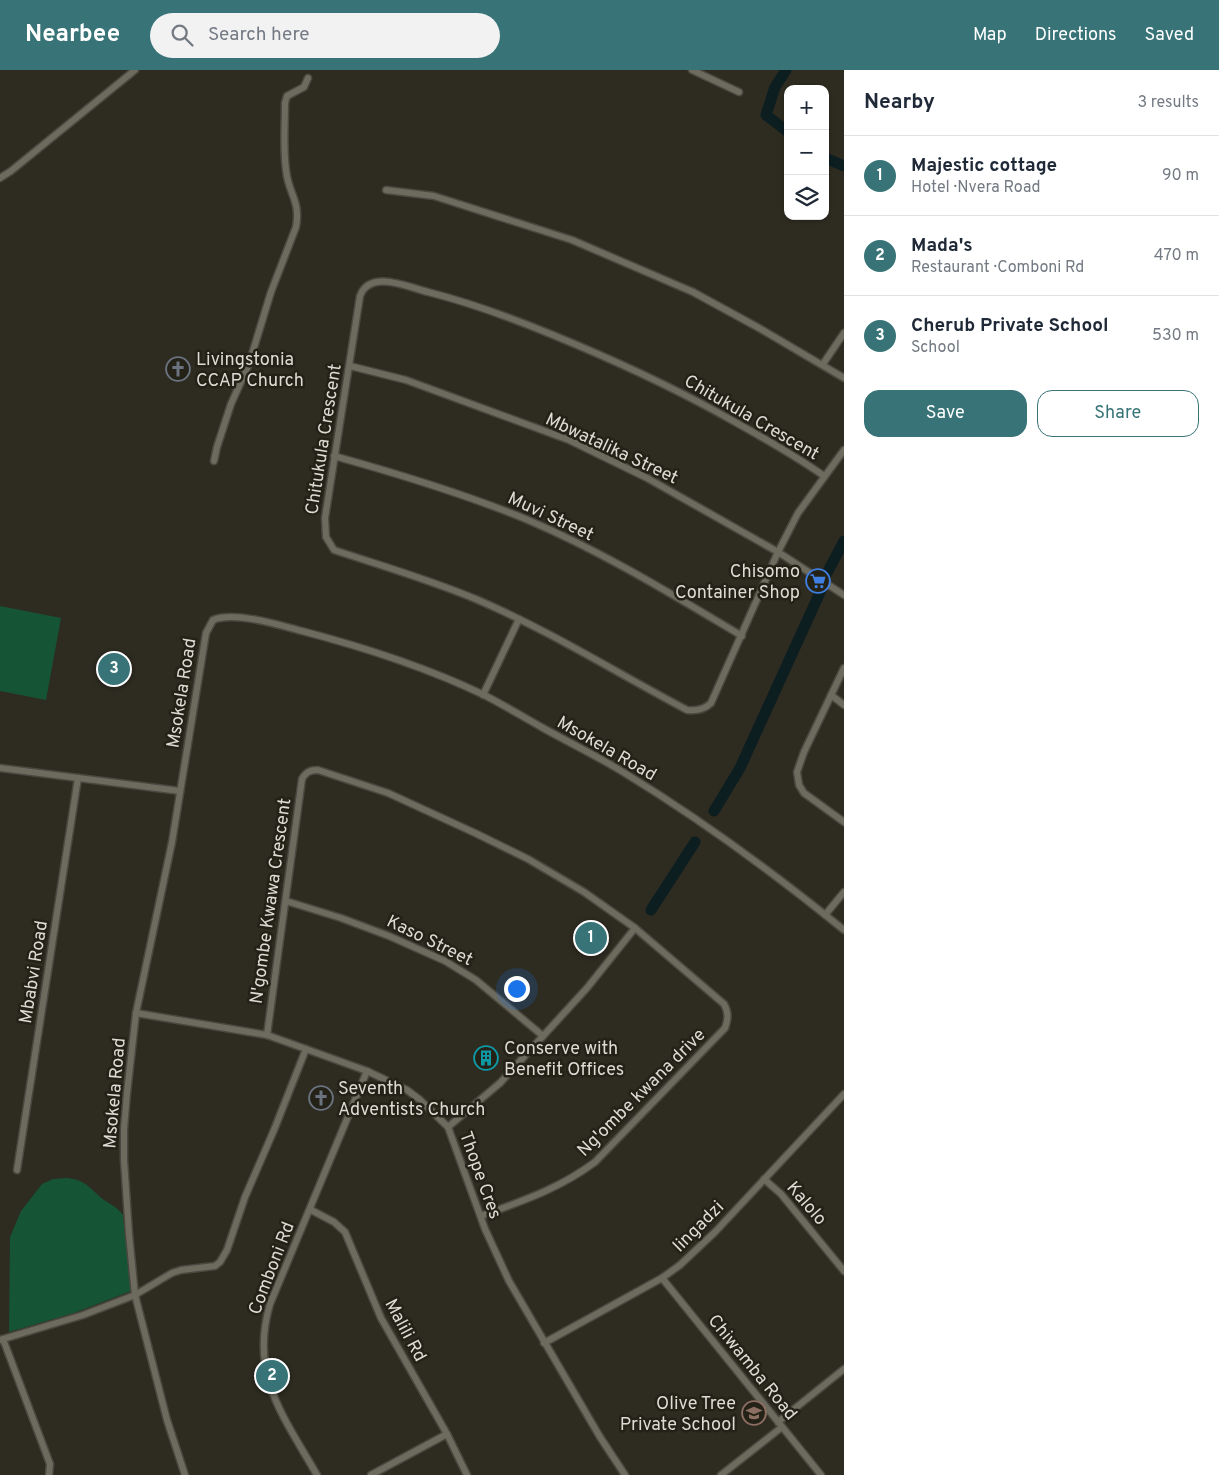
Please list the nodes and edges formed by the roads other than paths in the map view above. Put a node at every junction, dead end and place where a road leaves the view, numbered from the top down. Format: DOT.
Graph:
graph roads {
  1 [pos="135,70"];
  2 [pos="692,70"];
  3 [pos="308,78"];
  4 [pos="739,92"];
  5 [pos="0,178"];
  6 [pos="386,190"];
  7 [pos="844,332"];
  8 [pos="823,364"];
  9 [pos="350,366"];
  10 [pos="844,378"];
  11 [pos="844,450"];
  12 [pos="334,456"];
  13 [pos="214,461"];
  14 [pos="824,476"];
  15 [pos="778,552"];
  16 [pos="844,595"];
  17 [pos="519,619"];
  18 [pos="742,636"];
  19 [pos="844,668"];
  20 [pos="483,695"];
  21 [pos="831,695"];
  22 [pos="844,706"];
  23 [pos="0,768"];
  24 [pos="78,778"];
  25 [pos="180,791"];
  26 [pos="844,822"];
  27 [pos="844,892"];
  28 [pos="286,901"];
  29 [pos="825,915"];
  30 [pos="634,928"];
  31 [pos="844,930"];
  32 [pos="136,1013"];
  33 [pos="267,1035"];
  34 [pos="543,1036"];
  35 [pos="306,1049"];
  36 [pos="367,1071"];
  37 [pos="844,1094"];
  38 [pos="448,1128"];
  39 [pos="17,1170"];
  40 [pos="764,1179"];
  41 [pos="311,1210"];
  42 [pos="481,1216"];
  43 [pos="844,1271"];
  44 [pos="662,1278"];
  45 [pos="135,1295"];
  46 [pos="2,1339"];
  47 [pos="544,1343"];
  48 [pos="844,1369"];
  49 [pos="780,1424"];
  50 [pos="447,1434"];
  51 [pos="49,1475"];
  52 [pos="185,1475"];
  53 [pos="318,1475"];
  54 [pos="371,1475"];
  55 [pos="467,1475"];
  56 [pos="625,1475"];
  57 [pos="721,1475"];
  58 [pos="821,1475"];
  1 -- 5 [label="street"];
  2 -- 4 [label="street"];
  3 -- 13 [label="street"];
  6 -- 8 [label="street"];
  7 -- 8 [label="street"];
  8 -- 10 [label="street"];
  9 -- 12 [label="street, Chitukula Crescent"];
  9 -- 14 [label="street, Chitukula Crescent"];
  9 -- 15 [label="street, Mbwatalika Street"];
  11 -- 14 [label="street, Chitukula Crescent"];
  12 -- 17 [label="street, Chitukula Crescent"];
  12 -- 18 [label="street, Muvi Street"];
  14 -- 15 [label="street, Chitukula Crescent"];
  15 -- 16 [label="street, Mbwatalika Street"];
  15 -- 18 [label="street, Chitukula Crescent"];
  17 -- 18 [label="street, Chitukula Crescent"];
  17 -- 20 [label="street"];
  19 -- 21 [label="street"];
  20 -- 25 [label="street, Msokela Road"];
  20 -- 29 [label="street, Msokela Road"];
  21 -- 22 [label="street"];
  21 -- 26 [label="street"];
  23 -- 24 [label="street"];
  24 -- 25 [label="street"];
  24 -- 39 [label="street, Mbabvi Road"];
  25 -- 32 [label="street, Msokela Road"];
  27 -- 29 [label="street"];
  28 -- 30 [label="street, N'gombe Kwawa Crescent"];
  28 -- 33 [label="street, N'gombe Kwawa Crescent"];
  28 -- 34 [label="street, Kaso Street"];
  29 -- 31 [label="street, Msokela Road"];
  30 -- 34 [label="street"];
  30 -- 42 [label="street, Ng'ombe kwana drive"];
  32 -- 33 [label="street, Thope Cres"];
  32 -- 45 [label="street, Msokela Road"];
  33 -- 35 [label="street, Thope Cres"];
  34 -- 38 [label="street"];
  35 -- 36 [label="street, Thope Cres"];
  35 -- 45 [label="street"];
  36 -- 38 [label="street, Thope Cres"];
  36 -- 41 [label="street, Comboni Rd"];
  37 -- 40 [label="street, lingadzi"];
  38 -- 42 [label="street, Thope Cres"];
  40 -- 43 [label="street, Kalolo"];
  40 -- 44 [label="street, lingadzi"];
  41 -- 50 [label="street, Malili Rd"];
  41 -- 53 [label="street, Comboni Rd"];
  42 -- 47 [label="street, Thope Cres"];
  44 -- 47 [label="street, lingadzi"];
  44 -- 49 [label="street, Chiwamba Road"];
  45 -- 46 [label="street"];
  45 -- 52 [label="street, Msokela Road"];
  46 -- 51 [label="street"];
  47 -- 56 [label="street, Thope Cres"];
  48 -- 49 [label="street"];
  49 -- 57 [label="street"];
  49 -- 58 [label="street, Chiwamba Road"];
  50 -- 54 [label="street"];
  50 -- 55 [label="street, Malili Rd"];
}
